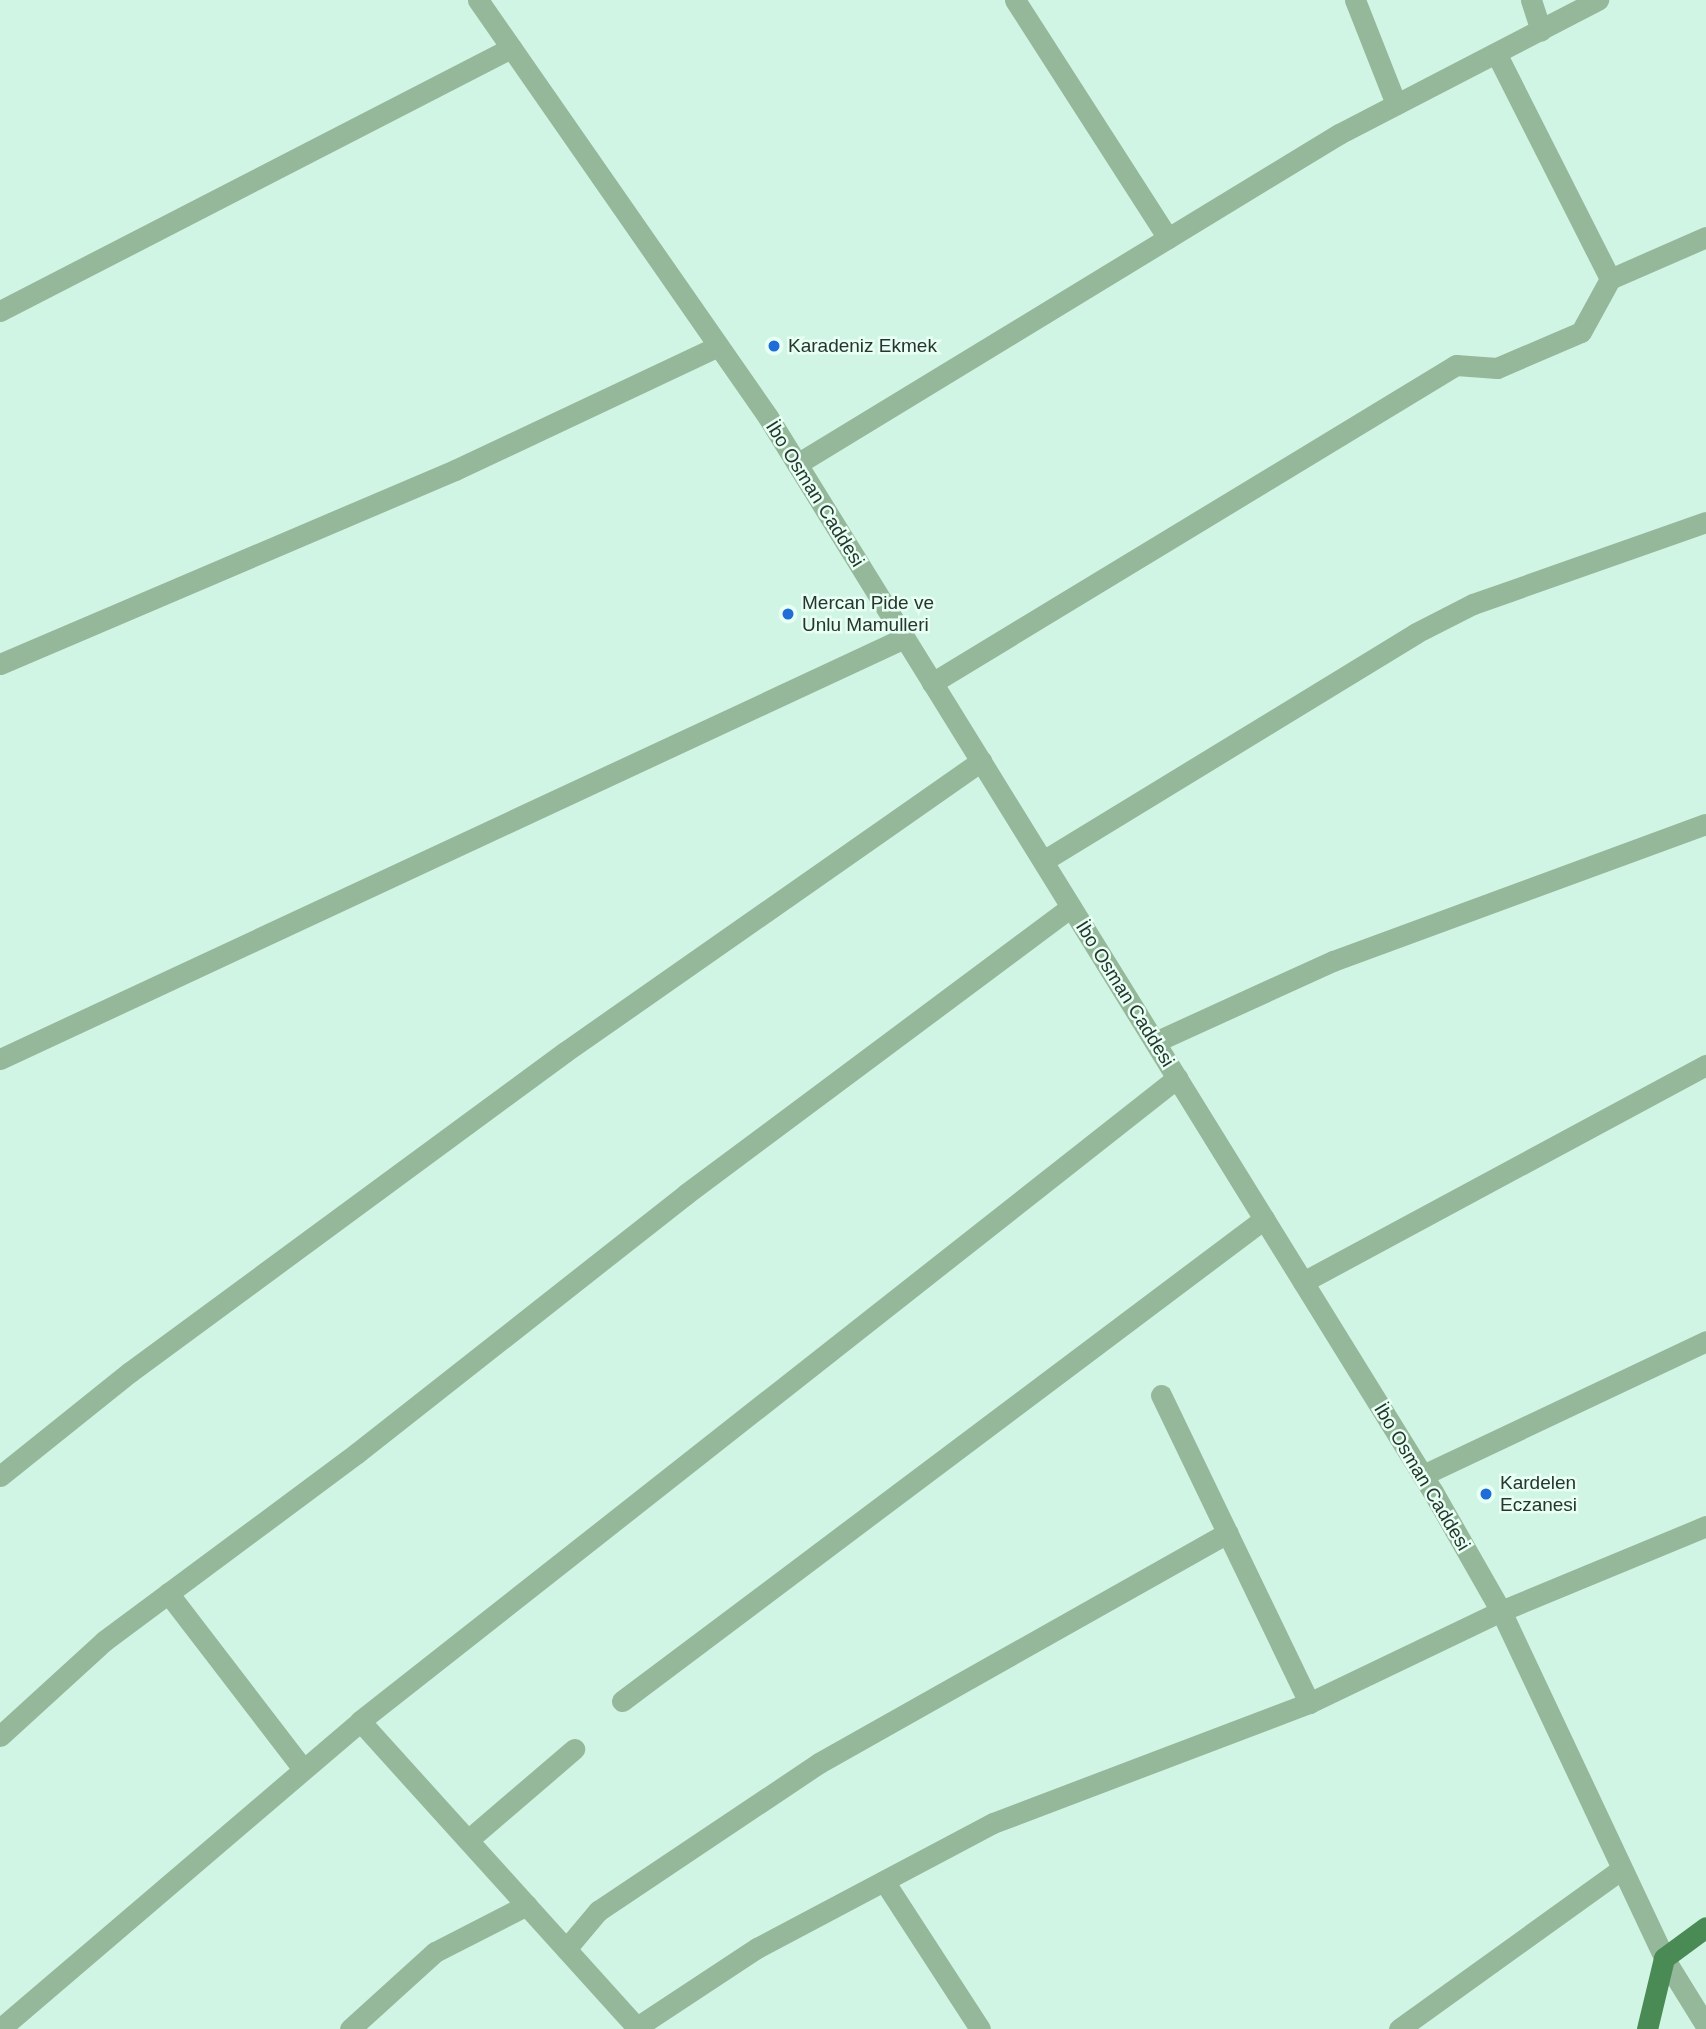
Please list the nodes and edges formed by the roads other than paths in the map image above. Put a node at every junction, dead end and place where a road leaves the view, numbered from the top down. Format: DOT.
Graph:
graph roads {
  1 [pos="478,0"];
  2 [pos="1015,0"];
  3 [pos="1355,0"];
  4 [pos="1531,0"];
  5 [pos="1598,0"];
  6 [pos="1541,30"];
  7 [pos="511,48"];
  8 [pos="1496,53"];
  9 [pos="1396,104"];
  10 [pos="1706,237"];
  11 [pos="1168,238"];
  12 [pos="1610,279"];
  13 [pos="0,311"];
  14 [pos="718,346"];
  15 [pos="797,464"];
  16 [pos="1706,522"];
  17 [pos="904,638"];
  18 [pos="0,664"];
  19 [pos="932,683"];
  20 [pos="981,761"];
  21 [pos="1706,824"];
  22 [pos="1043,861"];
  23 [pos="1071,907"];
  24 [pos="1155,1042"];
  25 [pos="0,1059"];
  26 [pos="1706,1065"];
  27 [pos="1177,1078"];
  28 [pos="1264,1219"];
  29 [pos="1303,1282"];
  30 [pos="1706,1341"];
  31 [pos="1161,1395"];
  32 [pos="1423,1475"];
  33 [pos="0,1476"];
  34 [pos="1706,1526"];
  35 [pos="1228,1533"];
  36 [pos="168,1593"];
  37 [pos="1502,1611"];
  38 [pos="622,1701"];
  39 [pos="1309,1703"];
  40 [pos="360,1721"];
  41 [pos="0,1735"];
  42 [pos="574,1749"];
  43 [pos="303,1769"];
  44 [pos="468,1840"];
  45 [pos="1622,1869"];
  46 [pos="884,1881"];
  47 [pos="527,1905"];
  48 [pos="1706,1927"];
  49 [pos="566,1949"];
  50 [pos="1664,1958"];
  51 [pos="1706,2026"];
  52 [pos="637,2028"];
  53 [pos="0,2029"];
  54 [pos="350,2029"];
  55 [pos="980,2029"];
  56 [pos="1399,2029"];
  57 [pos="1647,2029"];
  1 -- 7 [label="street, İbo Osman Caddesi"];
  2 -- 11 [label="street"];
  3 -- 9 [label="street"];
  4 -- 6 [label="street"];
  5 -- 6 [label="street"];
  6 -- 8 [label="street"];
  7 -- 13 [label="street"];
  7 -- 14 [label="street, İbo Osman Caddesi"];
  8 -- 9 [label="street"];
  8 -- 12 [label="street"];
  9 -- 11 [label="street"];
  10 -- 12 [label="street"];
  11 -- 15 [label="street"];
  12 -- 19 [label="street"];
  14 -- 15 [label="street, İbo Osman Caddesi"];
  14 -- 18 [label="street"];
  15 -- 17 [label="street, İbo Osman Caddesi"];
  16 -- 22 [label="street"];
  17 -- 19 [label="street, İbo Osman Caddesi"];
  17 -- 25 [label="street"];
  19 -- 20 [label="street, İbo Osman Caddesi"];
  20 -- 22 [label="street, İbo Osman Caddesi"];
  20 -- 33 [label="street"];
  21 -- 24 [label="street"];
  22 -- 23 [label="street, İbo Osman Caddesi"];
  23 -- 24 [label="street, İbo Osman Caddesi"];
  23 -- 36 [label="street"];
  24 -- 27 [label="street, İbo Osman Caddesi"];
  26 -- 29 [label="street"];
  27 -- 28 [label="street, İbo Osman Caddesi"];
  27 -- 40 [label="street"];
  28 -- 29 [label="street, İbo Osman Caddesi"];
  28 -- 38 [label="street"];
  29 -- 32 [label="street, İbo Osman Caddesi"];
  30 -- 32 [label="street"];
  31 -- 35 [label="street"];
  32 -- 37 [label="street, İbo Osman Caddesi"];
  34 -- 37 [label="street"];
  35 -- 39 [label="street"];
  35 -- 49 [label="street"];
  36 -- 41 [label="street"];
  36 -- 43 [label="street"];
  37 -- 39 [label="street"];
  37 -- 45 [label="street, İbo Osman Caddesi"];
  39 -- 46 [label="street"];
  40 -- 43 [label="street"];
  40 -- 44 [label="street"];
  42 -- 44 [label="street"];
  43 -- 53 [label="street"];
  44 -- 47 [label="street"];
  45 -- 50 [label="street, İbo Osman Caddesi"];
  45 -- 56 [label="street"];
  46 -- 52 [label="street"];
  46 -- 55 [label="street"];
  47 -- 49 [label="street"];
  47 -- 54 [label="street"];
  48 -- 50 [label="main road"];
  49 -- 52 [label="street"];
  50 -- 51 [label="street, İbo Osman Caddesi"];
  50 -- 57 [label="main road"];
}
